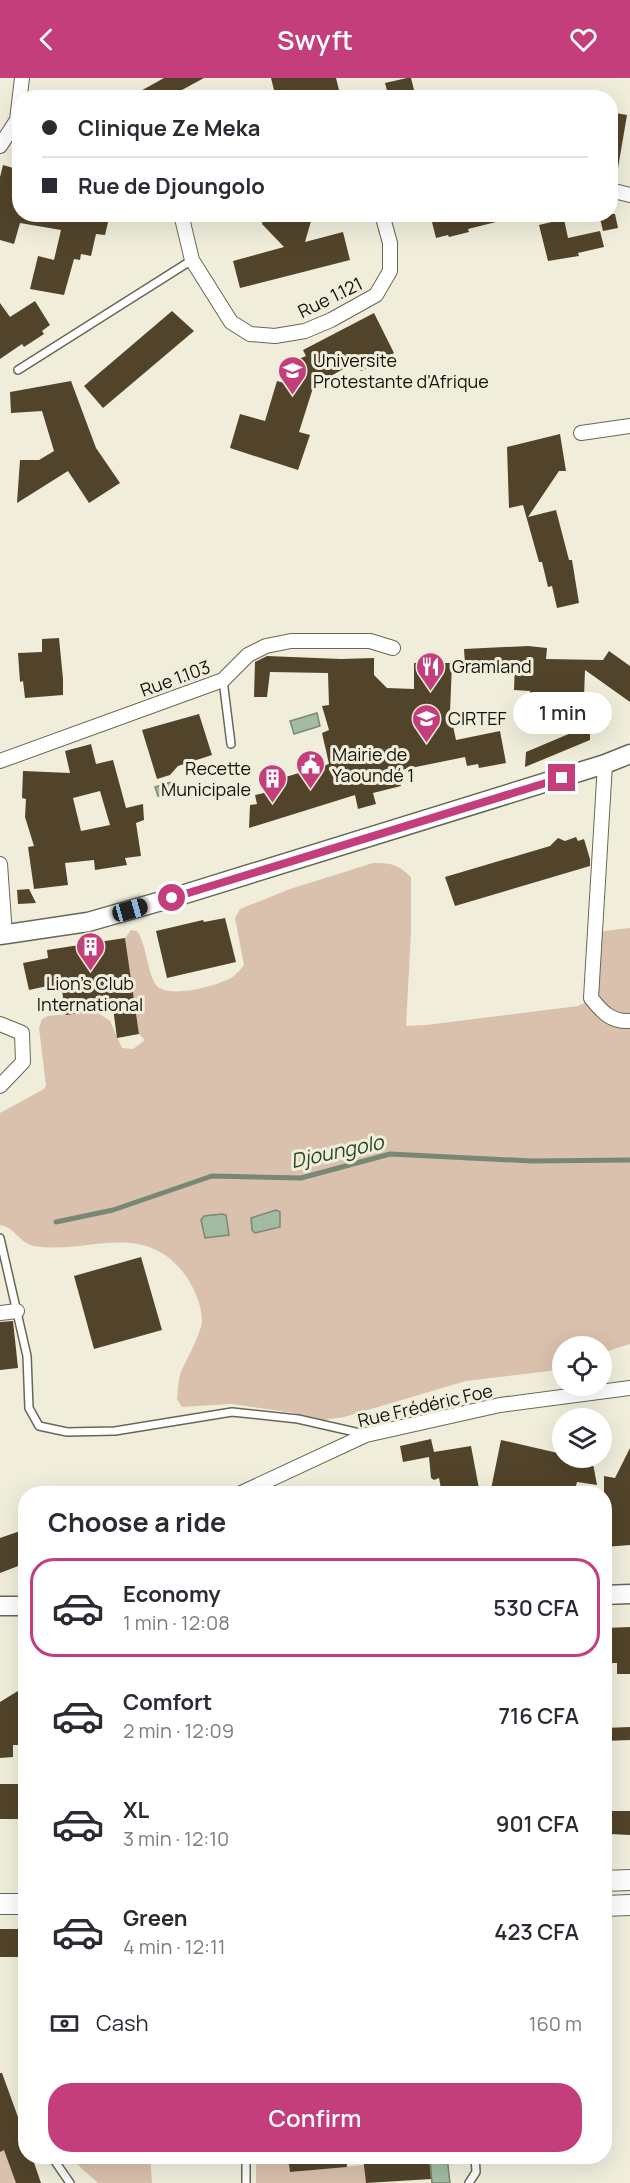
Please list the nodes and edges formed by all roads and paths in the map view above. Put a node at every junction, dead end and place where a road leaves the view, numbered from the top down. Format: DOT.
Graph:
graph roads {
  1 [pos="12,129"];
  2 [pos="0,146"];
  3 [pos="183,222"];
  4 [pos="384,222"];
  5 [pos="192,260"];
  6 [pos="18,370"];
  7 [pos="630,426"];
  8 [pos="581,433"];
  9 [pos="393,648"];
  10 [pos="224,680"];
  11 [pos="231,744"];
  12 [pos="630,754"];
  13 [pos="0,761"];
  14 [pos="605,764"];
  15 [pos="0,864"];
  16 [pos="3,935"];
  17 [pos="630,1021"];
  18 [pos="0,1024"];
  19 [pos="0,1086"];
  20 [pos="0,1238"];
  21 [pos="17,1311"];
  22 [pos="0,1313"];
  23 [pos="630,1388"];
  24 [pos="366,1435"];
  25 [pos="256,1486"];
  26 [pos="630,1594"];
  27 [pos="612,1595"];
  28 [pos="630,1880"];
  29 [pos="612,1881"];
  30 [pos="0,1904"];
  31 [pos="18,1904"];
  32 [pos="630,1905"];
  33 [pos="612,1906"];
  34 [pos="57,2164"];
  35 [pos="246,2164"];
  36 [pos="475,2164"];
  37 [pos="70,2183"];
  38 [pos="246,2183"];
  39 [pos="470,2183"];
  1 -- 2 [label="street"];
  3 -- 5 [label="street, Rue 1.121"];
  4 -- 5 [label="street, Rue 1.121"];
  5 -- 6 [label="lane"];
  7 -- 8 [label="street"];
  9 -- 10 [label="street, Rue 1.103"];
  10 -- 11 [label="lane"];
  10 -- 13 [label="street, Rue 1.103"];
  12 -- 14 [label="street"];
  14 -- 16 [label="street"];
  14 -- 17 [label="street"];
  15 -- 16 [label="street"];
  18 -- 19 [label="street"];
  20 -- 21 [label="lane"];
  21 -- 22 [label="street"];
  21 -- 24 [label="lane"];
  23 -- 24 [label="street, Rue Frédéric Foe"];
  24 -- 25 [label="street, Rue Frédéric Foe"];
  26 -- 27 [label="street"];
  28 -- 29 [label="main road"];
  30 -- 31 [label="main road"];
  32 -- 33 [label="main road"];
  34 -- 37 [label="lane"];
  35 -- 38 [label="lane"];
  36 -- 39 [label="lane"];
}
